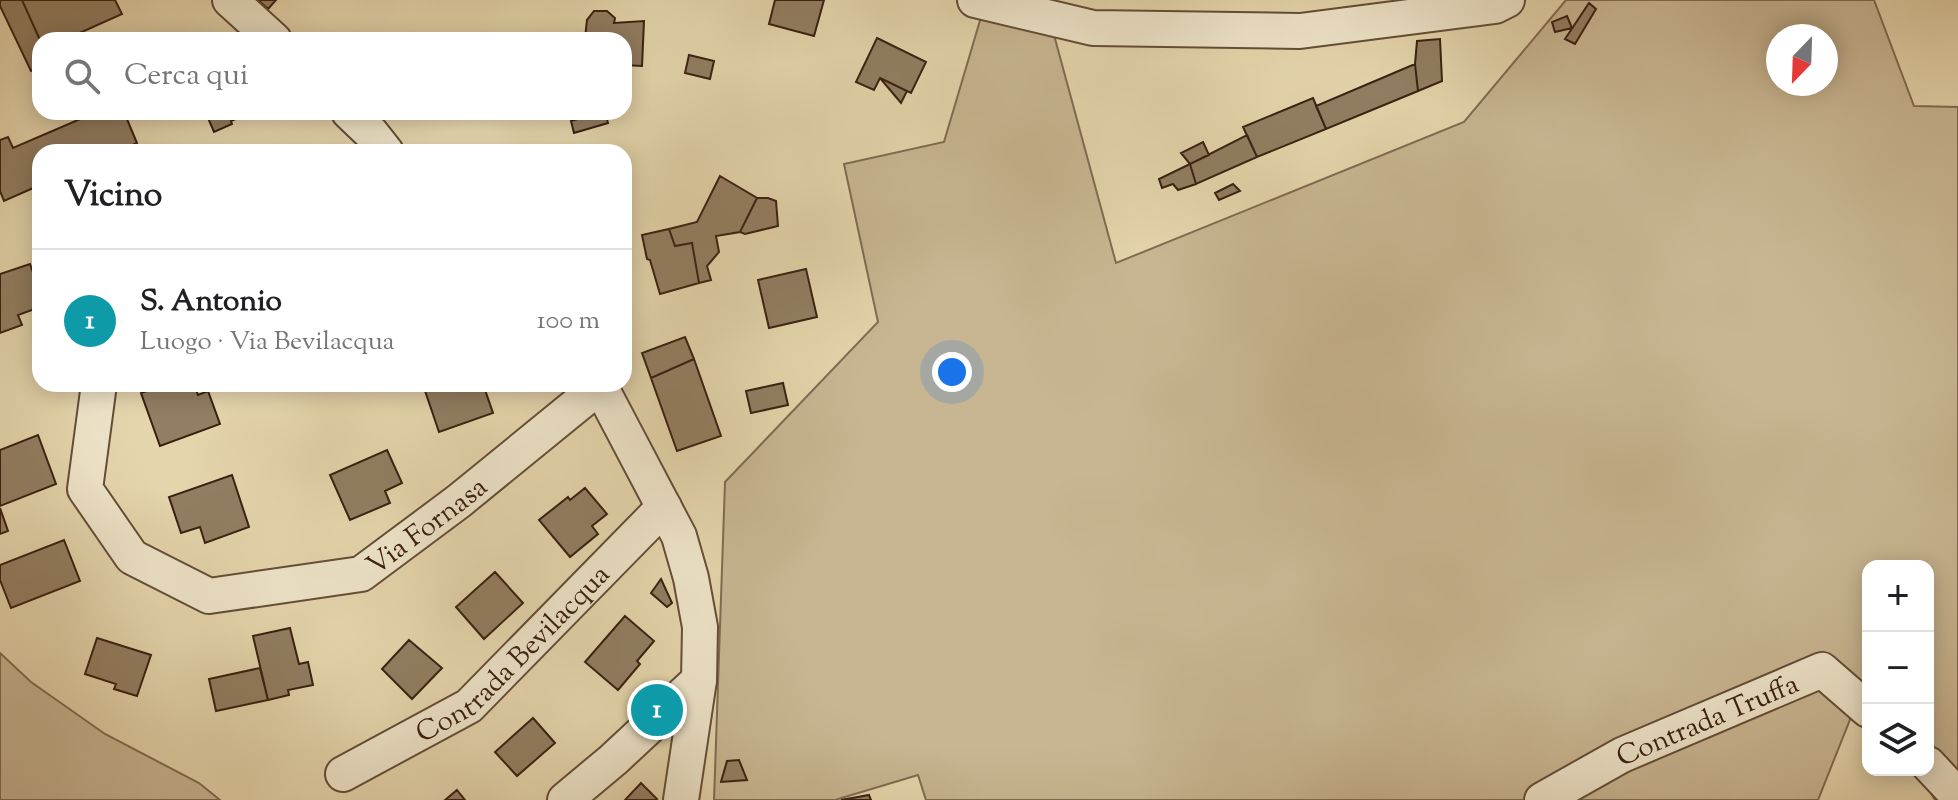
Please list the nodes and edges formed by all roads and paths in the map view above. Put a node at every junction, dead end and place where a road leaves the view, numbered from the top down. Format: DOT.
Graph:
graph roads {
  1 [pos="230,0"];
  2 [pos="1313,0"];
  3 [pos="1507,0"];
  4 [pos="985,1"];
  5 [pos="1300,31"];
  6 [pos="265,32"];
  7 [pos="357,120"];
  8 [pos="380,144"];
  9 [pos="98,392"];
  10 [pos="591,392"];
  11 [pos="604,392"];
  12 [pos="664,507"];
  13 [pos="699,680"];
  14 [pos="1862,705"];
  15 [pos="1934,770"];
  16 [pos="343,774"];
  17 [pos="1958,796"];
  18 [pos="565,800"];
  19 [pos="681,800"];
  20 [pos="1542,800"];
  1 -- 6 [label="street"];
  2 -- 5 [label="street"];
  3 -- 5 [label="street"];
  4 -- 5 [label="street"];
  7 -- 8 [label="street"];
  9 -- 10 [label="street, Via Fornasa"];
  11 -- 12 [label="street"];
  12 -- 13 [label="street"];
  12 -- 16 [label="street, Contrada Bevilacqua"];
  13 -- 18 [label="street"];
  13 -- 19 [label="street"];
  14 -- 20 [label="street, Contrada Truffa"];
  15 -- 17 [label="street"];
}
